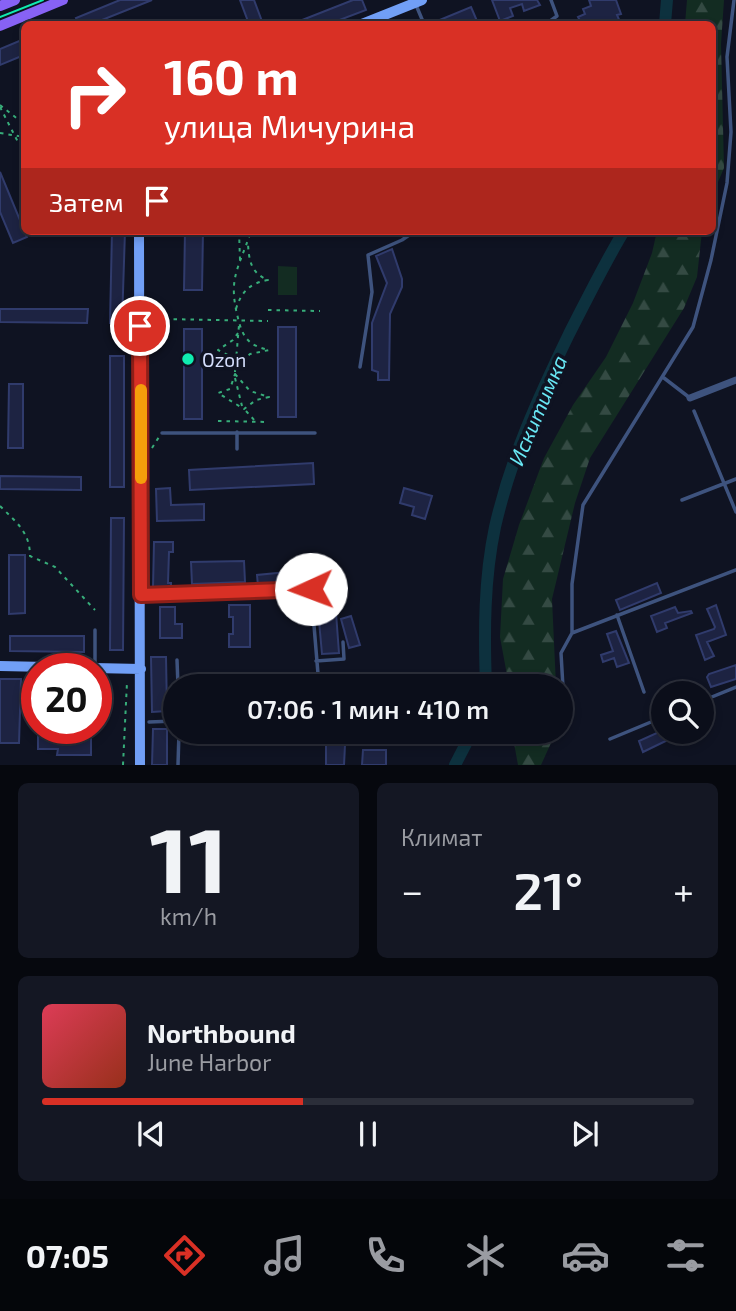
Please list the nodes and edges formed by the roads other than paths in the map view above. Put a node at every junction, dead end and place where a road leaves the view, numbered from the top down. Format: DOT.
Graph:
graph roads {
  1 [pos="15,0"];
  2 [pos="63,0"];
  3 [pos="551,0"];
  4 [pos="734,0"];
  5 [pos="419,1"];
  6 [pos="1,4"];
  7 [pos="369,21"];
  8 [pos="423,21"];
  9 [pos="550,21"];
  10 [pos="0,26"];
  11 [pos="139,235"];
  12 [pos="409,235"];
  13 [pos="360,368"];
  14 [pos="664,377"];
  15 [pos="736,380"];
  16 [pos="690,398"];
  17 [pos="694,411"];
  18 [pos="237,432"];
  19 [pos="162,433"];
  20 [pos="315,433"];
  21 [pos="237,449"];
  22 [pos="736,479"];
  23 [pos="724,484"];
  24 [pos="682,500"];
  25 [pos="736,512"];
  26 [pos="736,570"];
  27 [pos="141,595"];
  28 [pos="617,615"];
  29 [pos="95,630"];
  30 [pos="572,633"];
  31 [pos="343,642"];
  32 [pos="95,653"];
  33 [pos="177,660"];
  34 [pos="316,661"];
  35 [pos="0,666"];
  36 [pos="21,666"];
  37 [pos="112,668"];
  38 [pos="141,669"];
  39 [pos="178,674"];
  40 [pos="318,674"];
  41 [pos="562,674"];
  42 [pos="736,687"];
  43 [pos="644,692"];
  44 [pos="714,696"];
  45 [pos="163,721"];
  46 [pos="149,722"];
  47 [pos="651,722"];
  48 [pos="610,739"];
  49 [pos="178,744"];
  50 [pos="140,765"];
  51 [pos="178,765"];
  1 -- 6 [label="main road"];
  2 -- 10 [label="main road"];
  3 -- 9 [label="lane"];
  4 -- 14 [label="lane"];
  5 -- 7 [label="street"];
  5 -- 8 [label="lane"];
  11 -- 27 [label="street"];
  12 -- 13 [label="lane"];
  14 -- 16 [label="lane"];
  14 -- 30 [label="lane"];
  15 -- 16 [label="street"];
  17 -- 23 [label="lane"];
  18 -- 19 [label="lane"];
  18 -- 20 [label="lane"];
  18 -- 21 [label="lane"];
  22 -- 23 [label="lane"];
  23 -- 24 [label="lane"];
  23 -- 25 [label="lane"];
  26 -- 28 [label="lane"];
  27 -- 34 [label="lane"];
  27 -- 38 [label="street"];
  28 -- 30 [label="lane"];
  28 -- 43 [label="lane"];
  29 -- 32 [label="lane"];
  30 -- 41 [label="lane"];
  31 -- 34 [label="lane"];
  33 -- 39 [label="lane"];
  34 -- 40 [label="lane"];
  35 -- 36 [label="street"];
  37 -- 38 [label="street"];
  38 -- 50 [label="street"];
  42 -- 44 [label="lane"];
  45 -- 46 [label="lane"];
  47 -- 48 [label="lane"];
  49 -- 51 [label="lane"];
}
